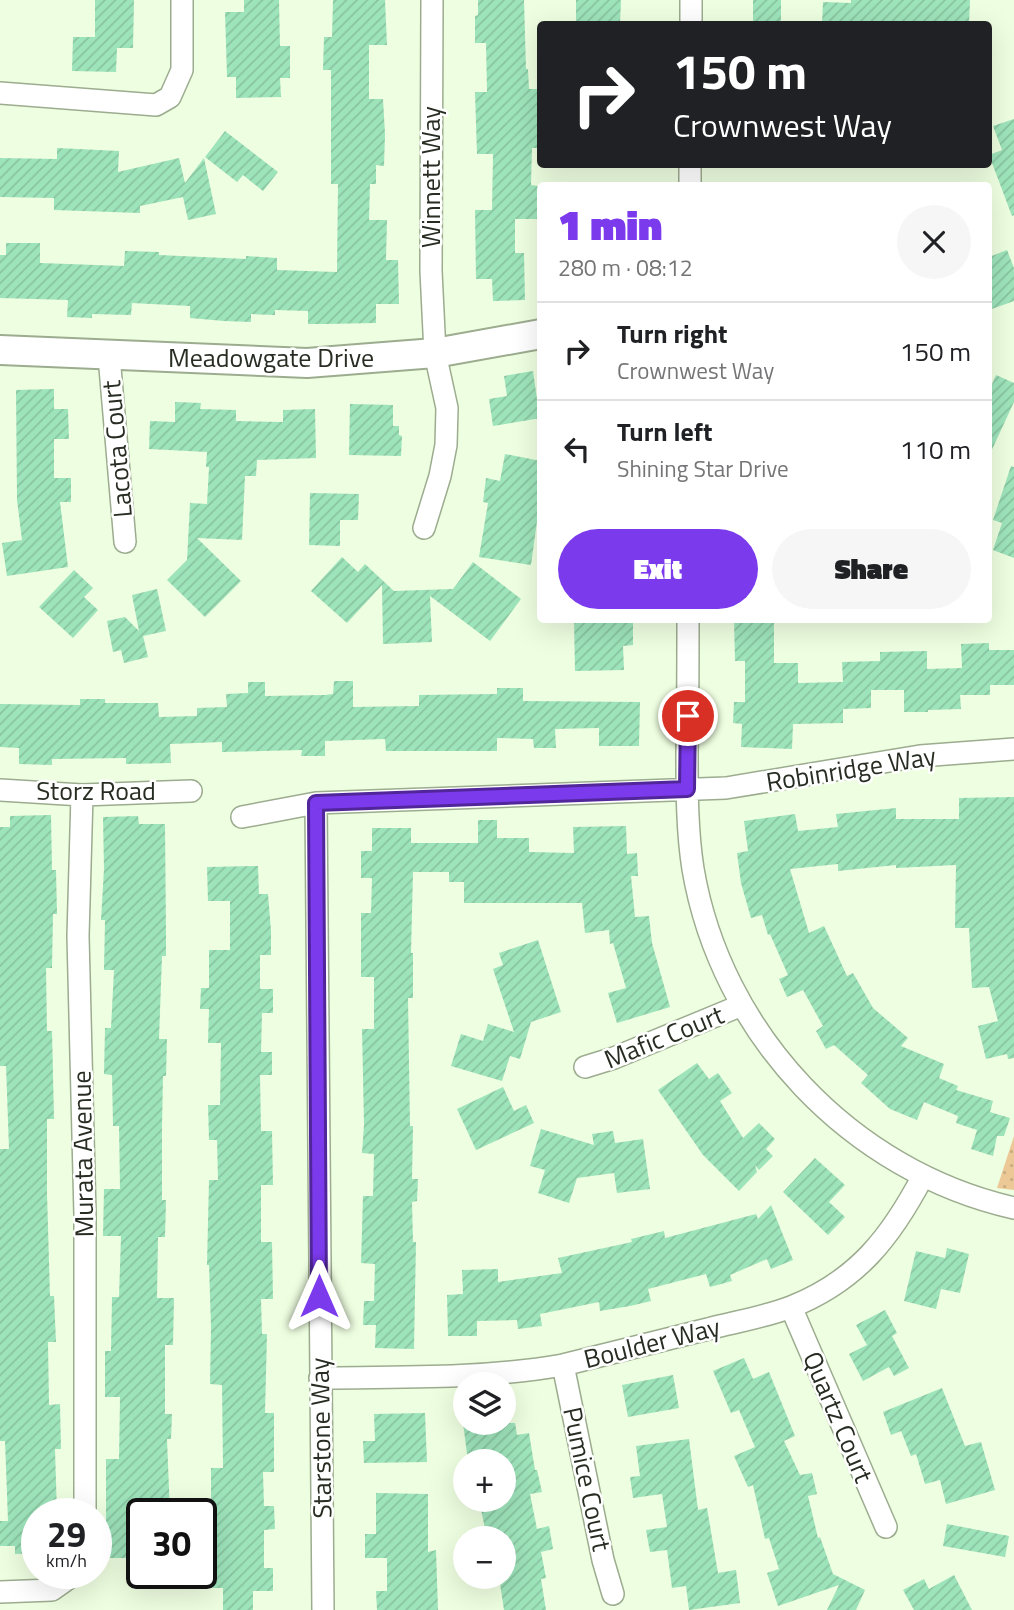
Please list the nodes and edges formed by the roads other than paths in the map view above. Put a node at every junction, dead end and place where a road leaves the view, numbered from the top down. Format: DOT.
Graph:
graph roads {
  1 [pos="182,0"];
  2 [pos="432,0"];
  3 [pos="691,0"];
  4 [pos="691,21"];
  5 [pos="0,93"];
  6 [pos="537,335"];
  7 [pos="0,350"];
  8 [pos="435,353"];
  9 [pos="108,356"];
  10 [pos="424,528"];
  11 [pos="125,542"];
  12 [pos="688,623"];
  13 [pos="1014,750"];
  14 [pos="687,789"];
  15 [pos="0,790"];
  16 [pos="191,791"];
  17 [pos="82,795"];
  18 [pos="316,803"];
  19 [pos="242,817"];
  20 [pos="742,1005"];
  21 [pos="585,1067"];
  22 [pos="923,1175"];
  23 [pos="1014,1208"];
  24 [pos="791,1307"];
  25 [pos="563,1364"];
  26 [pos="320,1378"];
  27 [pos="85,1498"];
  28 [pos="886,1527"];
  29 [pos="53,1589"];
  30 [pos="0,1592"];
  31 [pos="613,1594"];
  32 [pos="323,1610"];
  1 -- 5 [label="street"];
  2 -- 8 [label="street, Winnett Way"];
  3 -- 4 [label="street"];
  6 -- 8 [label="street, Meadowgate Drive"];
  7 -- 9 [label="street, Meadowgate Drive"];
  8 -- 9 [label="street, Meadowgate Drive"];
  8 -- 10 [label="street, Winnett Way"];
  9 -- 11 [label="street, Lacota Court"];
  12 -- 14 [label="street"];
  13 -- 14 [label="street, Robinridge Way"];
  14 -- 18 [label="street, Robinridge Way"];
  14 -- 20 [label="street"];
  15 -- 17 [label="street, Storz Road"];
  16 -- 17 [label="street, Storz Road"];
  17 -- 27 [label="street, Murata Avenue"];
  18 -- 19 [label="street, Robinridge Way"];
  18 -- 26 [label="street, Starstone Way"];
  20 -- 21 [label="street, Mafic Court"];
  20 -- 22 [label="street"];
  22 -- 23 [label="street"];
  22 -- 24 [label="street, Boulder Way"];
  24 -- 25 [label="street, Boulder Way"];
  24 -- 28 [label="street, Quartz Court"];
  25 -- 26 [label="street, Boulder Way"];
  25 -- 31 [label="street, Pumice Court"];
  26 -- 32 [label="street, Starstone Way"];
  29 -- 30 [label="street"];
}
